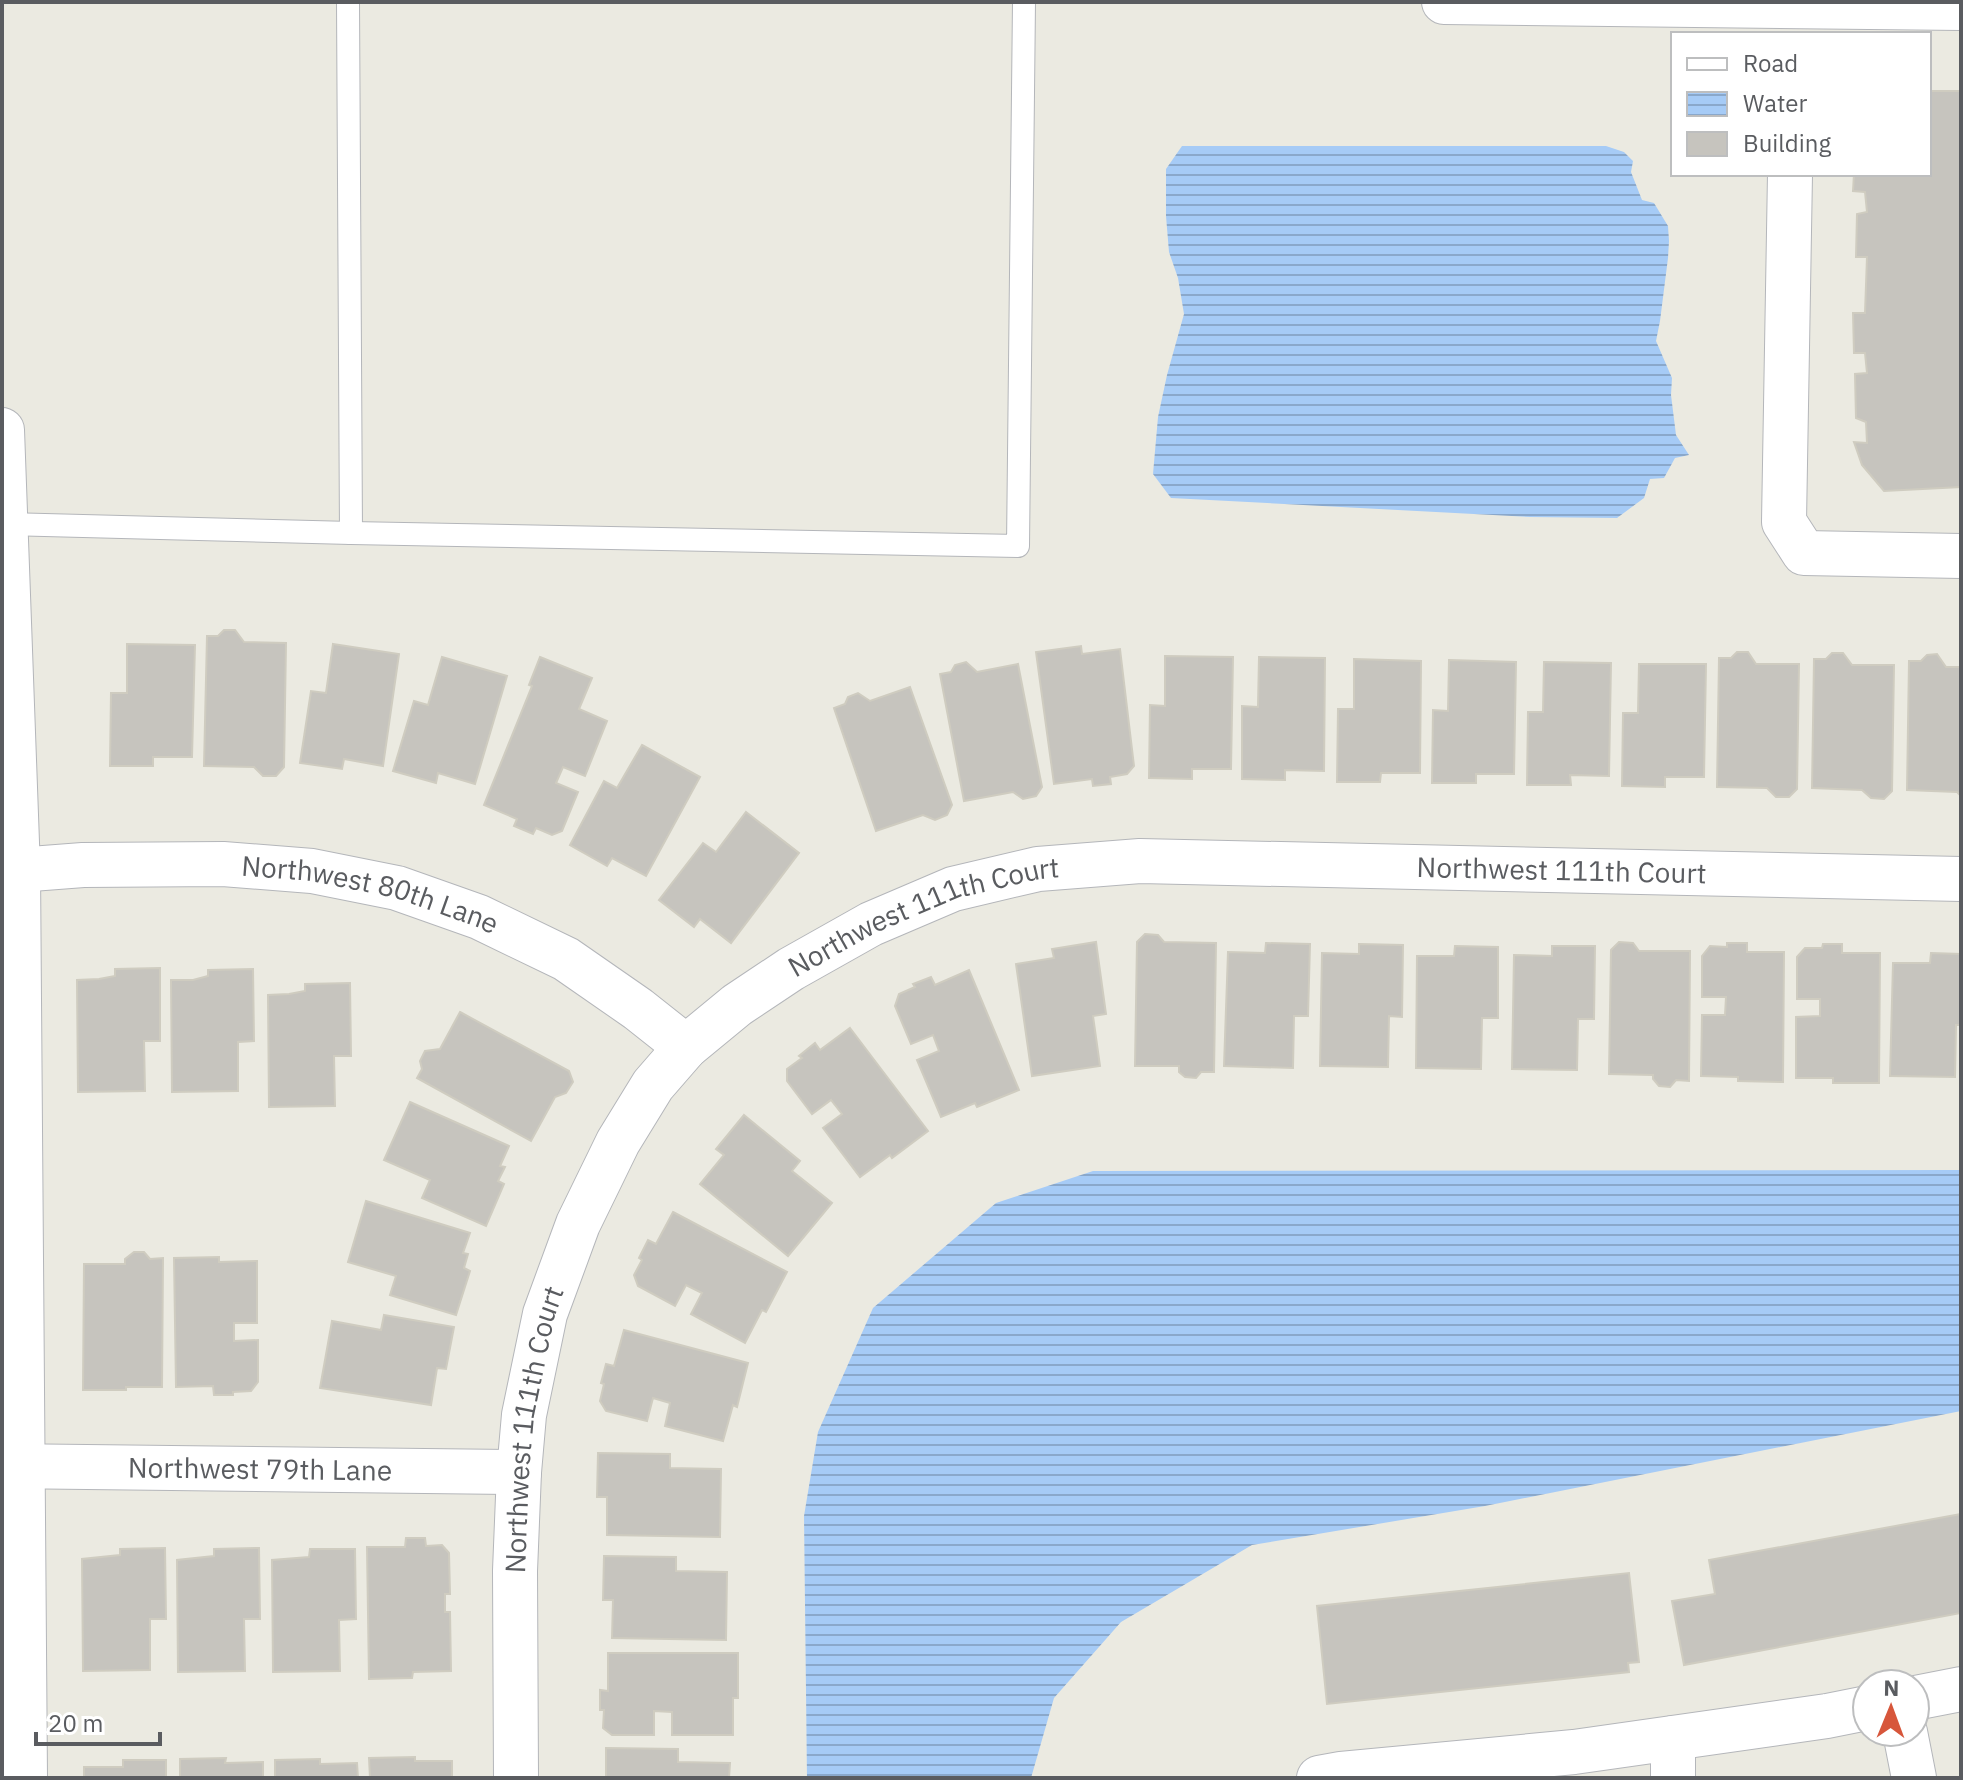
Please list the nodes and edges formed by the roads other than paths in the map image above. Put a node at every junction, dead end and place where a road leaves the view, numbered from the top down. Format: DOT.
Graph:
graph roads {
  1 [pos="348,2"];
  2 [pos="1024,2"];
  3 [pos="1444,2"];
  4 [pos="1715,4"];
  5 [pos="1961,8"];
  6 [pos="1793,20"];
  7 [pos="1790,176"];
  8 [pos="2,430"];
  9 [pos="6,524"];
  10 [pos="351,533"];
  11 [pos="1961,556"];
  12 [pos="10,872"];
  13 [pos="1961,879"];
  14 [pos="686,1047"];
  15 [pos="12,1466"];
  16 [pos="519,1472"];
  17 [pos="1961,1689"];
  18 [pos="1931,1695"];
  19 [pos="1851,1711"];
  20 [pos="1908,1748"];
  21 [pos="1673,1758"];
  22 [pos="25,1778"];
  23 [pos="516,1778"];
  24 [pos="1319,1778"];
  25 [pos="1914,1778"];
  1 -- 10 [label="lane"];
  2 -- 10 [label="lane"];
  3 -- 4 [label="street"];
  4 -- 6 [label="street"];
  5 -- 6 [label="street"];
  7 -- 11 [label="street"];
  8 -- 9 [label="street"];
  9 -- 10 [label="lane"];
  9 -- 12 [label="street"];
  12 -- 14 [label="street, Northwest 80th Lane"];
  12 -- 15 [label="street"];
  13 -- 14 [label="street, Northwest 111th Court"];
  14 -- 16 [label="street, Northwest 111th Court"];
  15 -- 16 [label="street, Northwest 79th Lane"];
  15 -- 22 [label="street"];
  16 -- 23 [label="street, Northwest 111th Court"];
  17 -- 18 [label="street"];
  19 -- 21 [label="street"];
  20 -- 25 [label="street"];
  21 -- 24 [label="street"];
}
